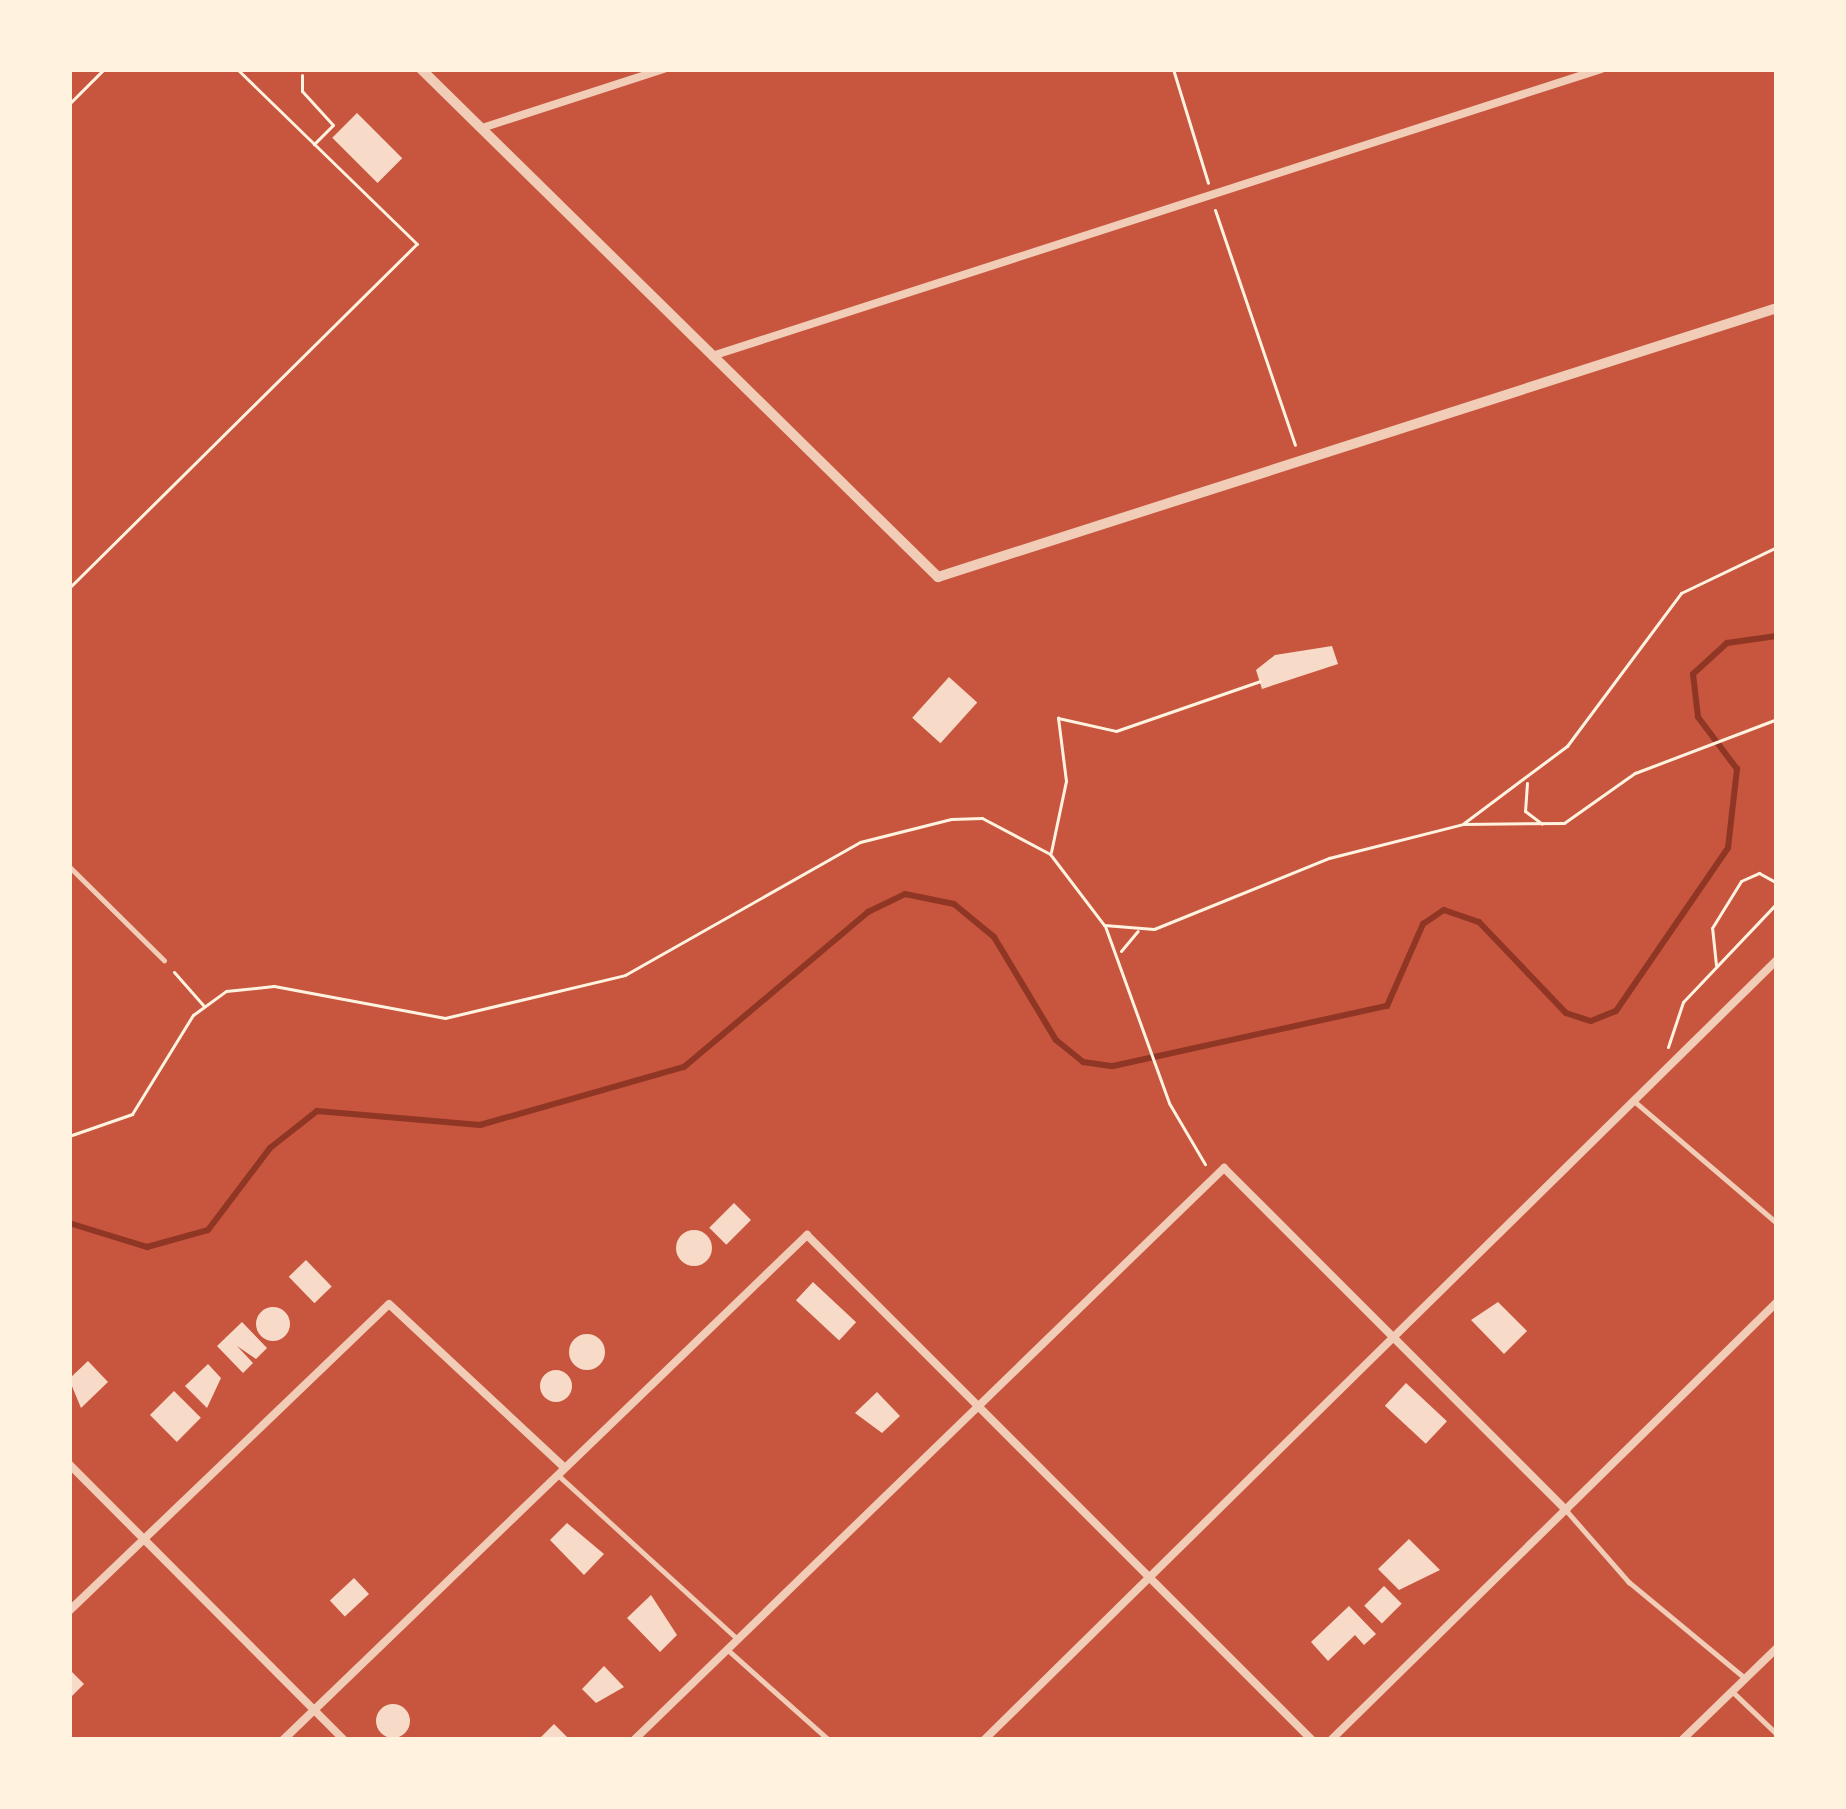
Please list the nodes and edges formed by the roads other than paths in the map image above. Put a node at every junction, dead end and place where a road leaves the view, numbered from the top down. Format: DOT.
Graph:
graph roads {
  1 [pos="421,69"];
  2 [pos="664,69"];
  3 [pos="1601,69"];
  4 [pos="481,128"];
  5 [pos="1777,308"];
  6 [pos="710,357"];
  7 [pos="69,866"];
  8 [pos="164,960"];
  9 [pos="1777,960"];
  10 [pos="1634,1100"];
  11 [pos="1777,1223"];
  12 [pos="1777,1302"];
  13 [pos="1395,1339"];
  14 [pos="978,1405"];
  15 [pos="69,1464"];
  16 [pos="560,1471"];
  17 [pos="1565,1510"];
  18 [pos="142,1538"];
  19 [pos="1150,1578"];
  20 [pos="69,1611"];
  21 [pos="738,1639"];
  22 [pos="1777,1648"];
  23 [pos="727,1649"];
  24 [pos="1746,1679"];
  25 [pos="1732,1692"];
  26 [pos="313,1709"];
  27 [pos="1777,1734"];
  28 [pos="283,1740"];
  29 [pos="344,1740"];
  30 [pos="634,1740"];
  31 [pos="829,1740"];
  32 [pos="984,1740"];
  33 [pos="1312,1740"];
  34 [pos="1331,1740"];
  35 [pos="1682,1740"];
  1 -- 4 [label="street"];
  2 -- 4 [label="street"];
  3 -- 6 [label="street"];
  4 -- 6 [label="street"];
  5 -- 6 [label="street"];
  7 -- 8 [label="lane"];
  9 -- 10 [label="street"];
  10 -- 11 [label="lane"];
  10 -- 13 [label="street"];
  12 -- 17 [label="street"];
  13 -- 14 [label="street"];
  13 -- 17 [label="street"];
  13 -- 19 [label="street"];
  14 -- 16 [label="street"];
  14 -- 19 [label="street"];
  14 -- 21 [label="street"];
  15 -- 18 [label="street"];
  16 -- 18 [label="street"];
  16 -- 21 [label="lane"];
  16 -- 26 [label="street"];
  17 -- 24 [label="lane"];
  17 -- 34 [label="street"];
  18 -- 20 [label="street"];
  18 -- 26 [label="street"];
  19 -- 32 [label="street"];
  19 -- 33 [label="street"];
  21 -- 23 [label="street"];
  22 -- 24 [label="street"];
  23 -- 30 [label="street"];
  23 -- 31 [label="lane"];
  24 -- 25 [label="street"];
  25 -- 27 [label="lane"];
  25 -- 35 [label="street"];
  26 -- 28 [label="street"];
  26 -- 29 [label="street"];
}
